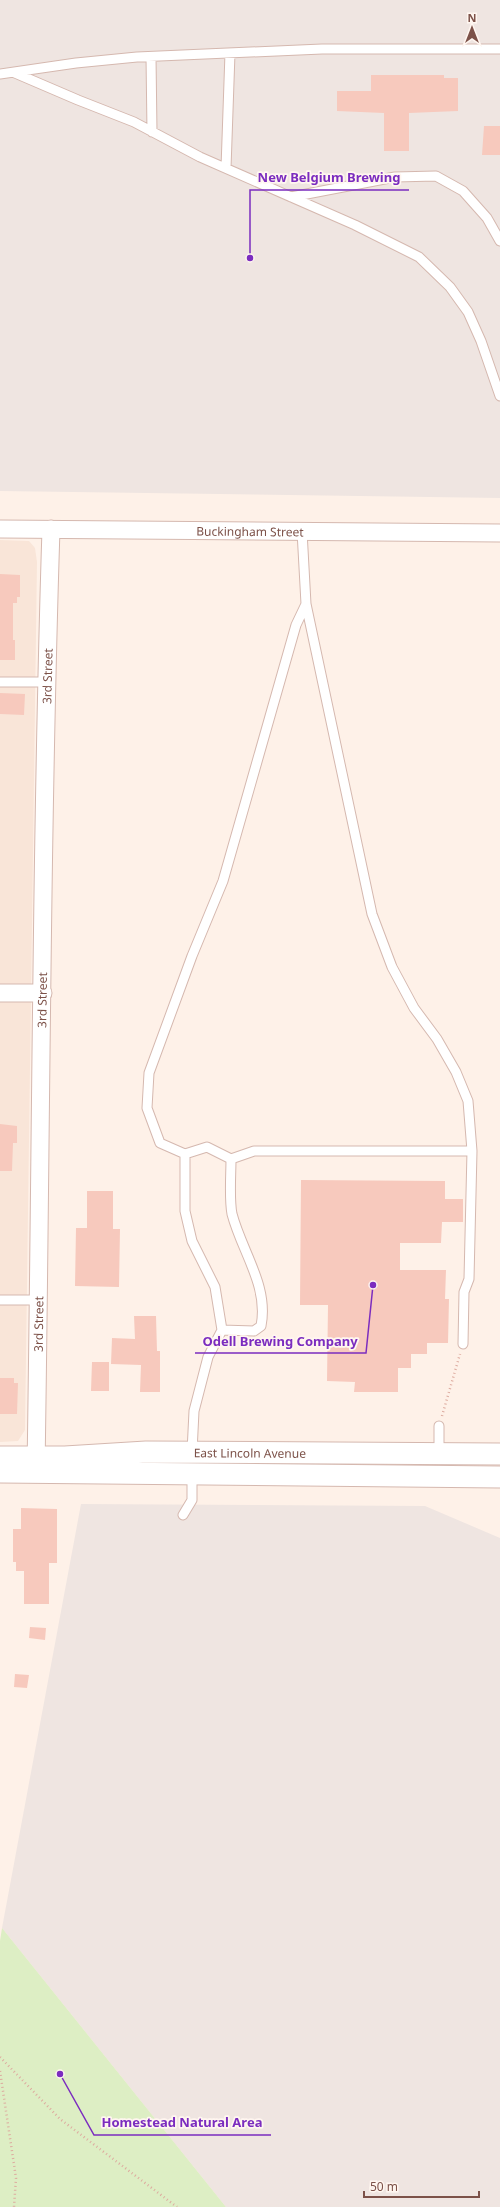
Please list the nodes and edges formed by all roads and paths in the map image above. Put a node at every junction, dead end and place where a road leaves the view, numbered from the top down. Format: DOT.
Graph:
graph roads {
  1 [pos="500,49"];
  2 [pos="230,53"];
  3 [pos="151,57"];
  4 [pos="15,73"];
  5 [pos="0,74"];
  6 [pos="152,132"];
  7 [pos="226,168"];
  8 [pos="291,197"];
  9 [pos="500,241"];
  10 [pos="500,396"];
  11 [pos="0,529"];
  12 [pos="51,529"];
  13 [pos="302,531"];
  14 [pos="500,533"];
  15 [pos="306,604"];
  16 [pos="0,682"];
  17 [pos="46,682"];
  18 [pos="0,993"];
  19 [pos="43,993"];
  20 [pos="472,1151"];
  21 [pos="185,1154"];
  22 [pos="231,1159"];
  23 [pos="0,1300"];
  24 [pos="37,1300"];
  25 [pos="222,1330"];
  26 [pos="463,1344"];
  27 [pos="439,1426"];
  28 [pos="439,1454"];
  29 [pos="500,1454"];
  30 [pos="0,1457"];
  31 [pos="192,1462"];
  32 [pos="36,1464"];
  33 [pos="0,1472"];
  34 [pos="500,1477"];
  35 [pos="183,1515"];
  36 [pos="0,2057"];
  37 [pos="0,2071"];
  38 [pos="14,2207"];
  39 [pos="177,2207"];
  1 -- 2 [label="lane"];
  2 -- 3 [label="lane"];
  2 -- 7 [label="lane"];
  3 -- 4 [label="lane"];
  3 -- 6 [label="lane"];
  4 -- 5 [label="lane"];
  4 -- 6 [label="lane"];
  6 -- 7 [label="lane"];
  7 -- 8 [label="lane"];
  8 -- 9 [label="lane"];
  8 -- 10 [label="lane"];
  11 -- 12 [label="street, Buckingham Street"];
  12 -- 13 [label="street, Buckingham Street"];
  12 -- 17 [label="street, 3rd Street"];
  13 -- 14 [label="street, Buckingham Street"];
  13 -- 15 [label="lane"];
  15 -- 20 [label="lane"];
  15 -- 21 [label="lane"];
  16 -- 17 [label="lane"];
  17 -- 19 [label="street, 3rd Street"];
  18 -- 19 [label="street"];
  19 -- 24 [label="street, 3rd Street"];
  20 -- 22 [label="lane"];
  20 -- 26 [label="lane"];
  21 -- 22 [label="lane"];
  21 -- 25 [label="lane"];
  22 -- 25 [label="lane"];
  23 -- 24 [label="lane"];
  24 -- 32 [label="street, 3rd Street"];
  25 -- 31 [label="lane"];
  26 -- 27 [label="path"];
  27 -- 28 [label="lane"];
  28 -- 29 [label="street, East Lincoln Avenue"];
  28 -- 31 [label="street, East Lincoln Avenue"];
  30 -- 32 [label="street, East Lincoln Avenue"];
  31 -- 32 [label="street, East Lincoln Avenue"];
  31 -- 34 [label="street, East Lincoln Avenue"];
  31 -- 35 [label="lane"];
  32 -- 33 [label="street, East Lincoln Avenue"];
  36 -- 39 [label="path"];
  37 -- 38 [label="path"];
}
